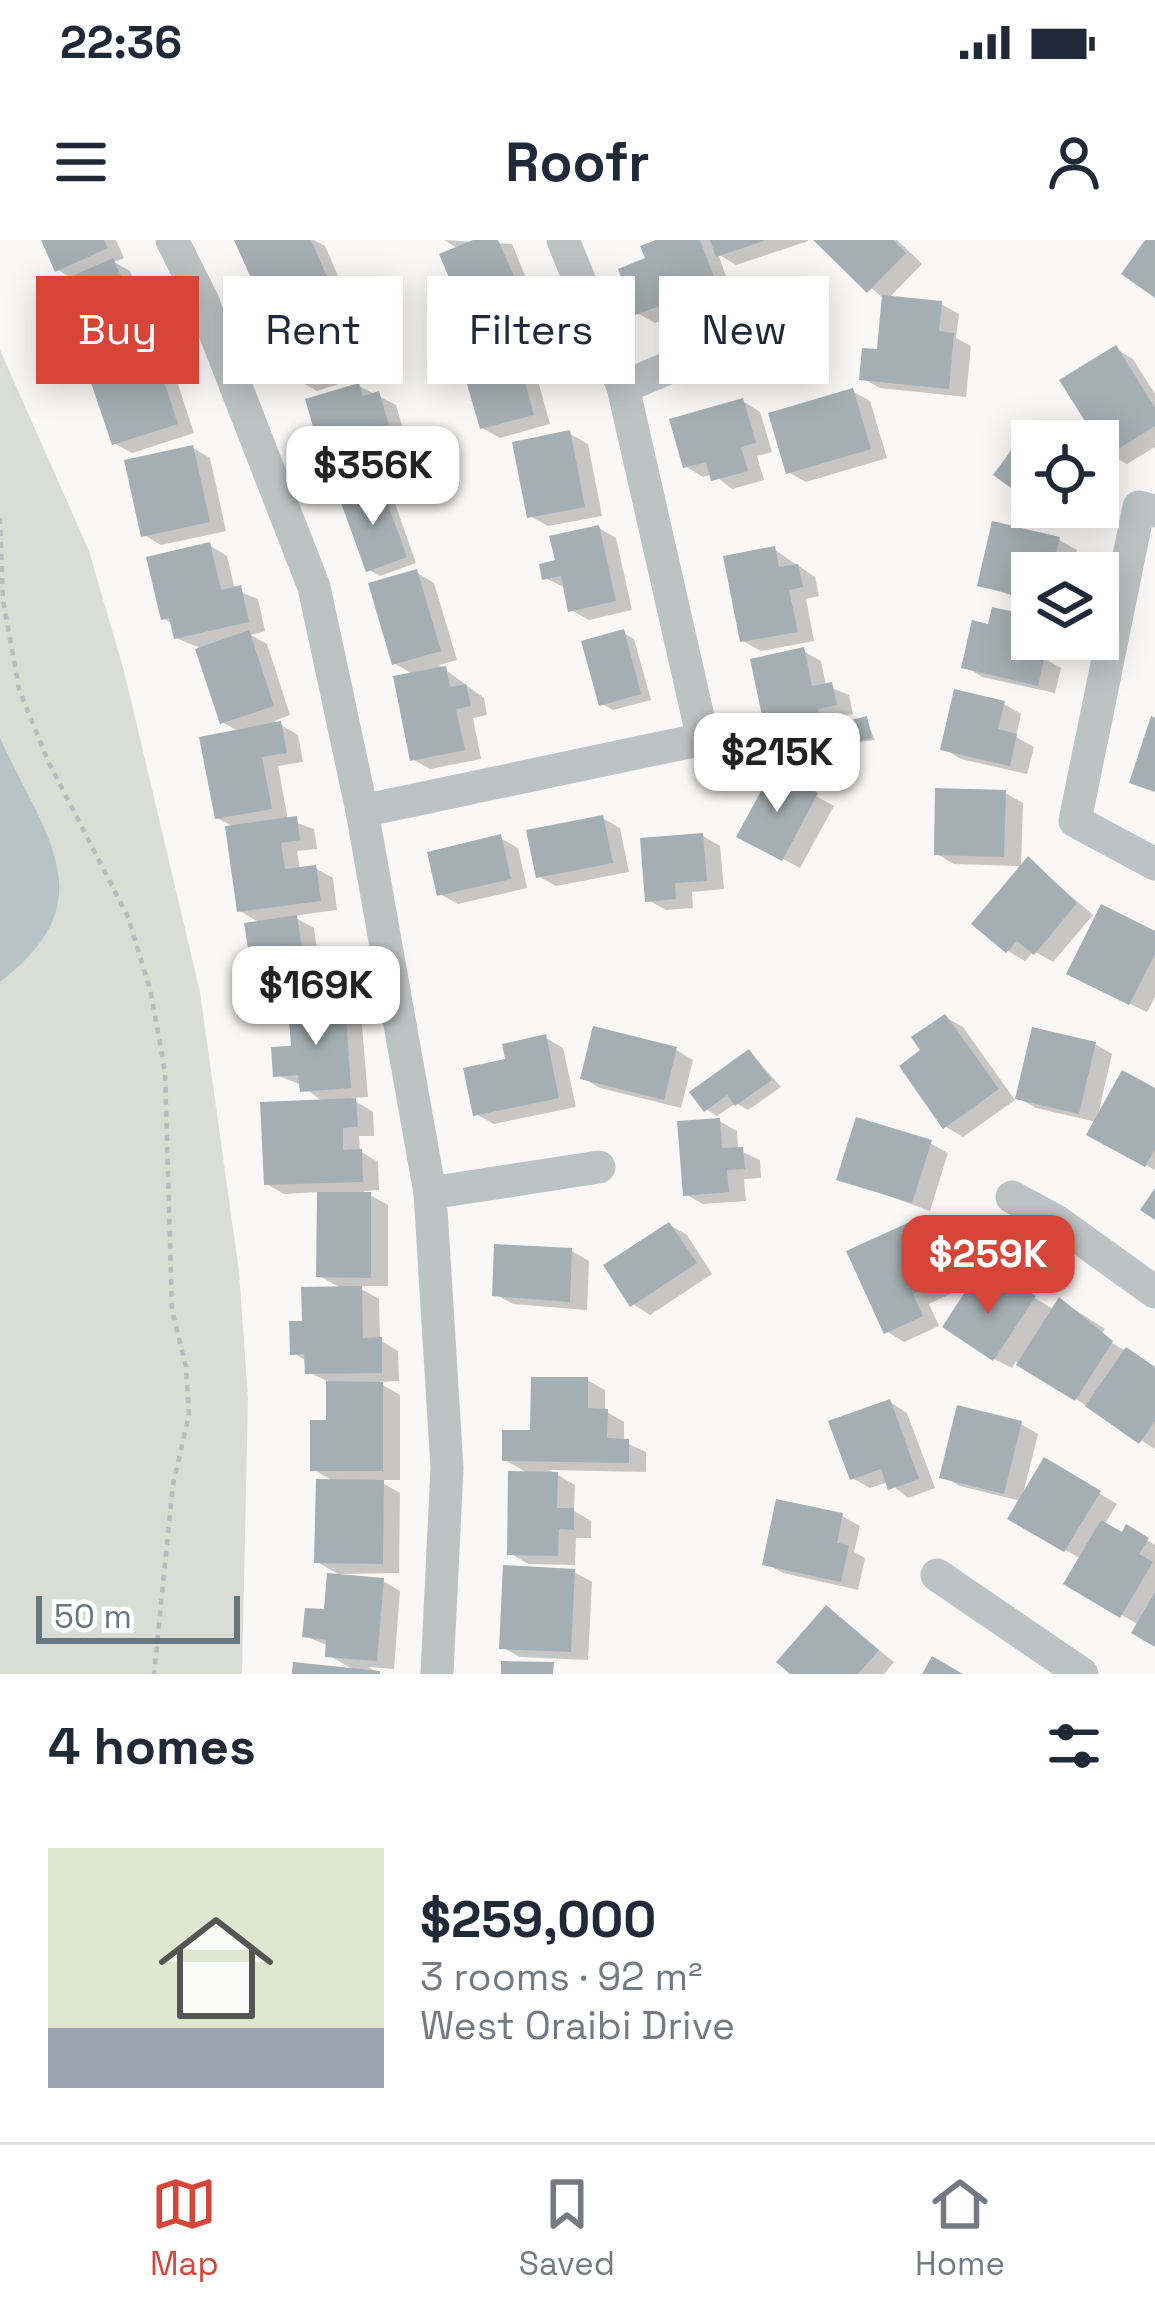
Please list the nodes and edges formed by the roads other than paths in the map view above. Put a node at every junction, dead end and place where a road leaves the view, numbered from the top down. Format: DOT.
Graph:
graph roads {
  1 [pos="172,240"];
  2 [pos="563,240"];
  3 [pos="659,372"];
  4 [pos="623,387"];
  5 [pos="1147,509"];
  6 [pos="362,811"];
  7 [pos="1155,864"];
  8 [pos="599,1166"];
  9 [pos="430,1193"];
  10 [pos="1012,1197"];
  11 [pos="1155,1292"];
  12 [pos="937,1575"];
  13 [pos="437,1674"];
  14 [pos="1082,1674"];
  1 -- 6 [label="street"];
  2 -- 4 [label="street"];
  3 -- 4 [label="street"];
  4 -- 6 [label="street"];
  5 -- 7 [label="street"];
  6 -- 9 [label="street"];
  8 -- 9 [label="street"];
  9 -- 13 [label="street"];
  10 -- 11 [label="street"];
  12 -- 14 [label="street"];
}
